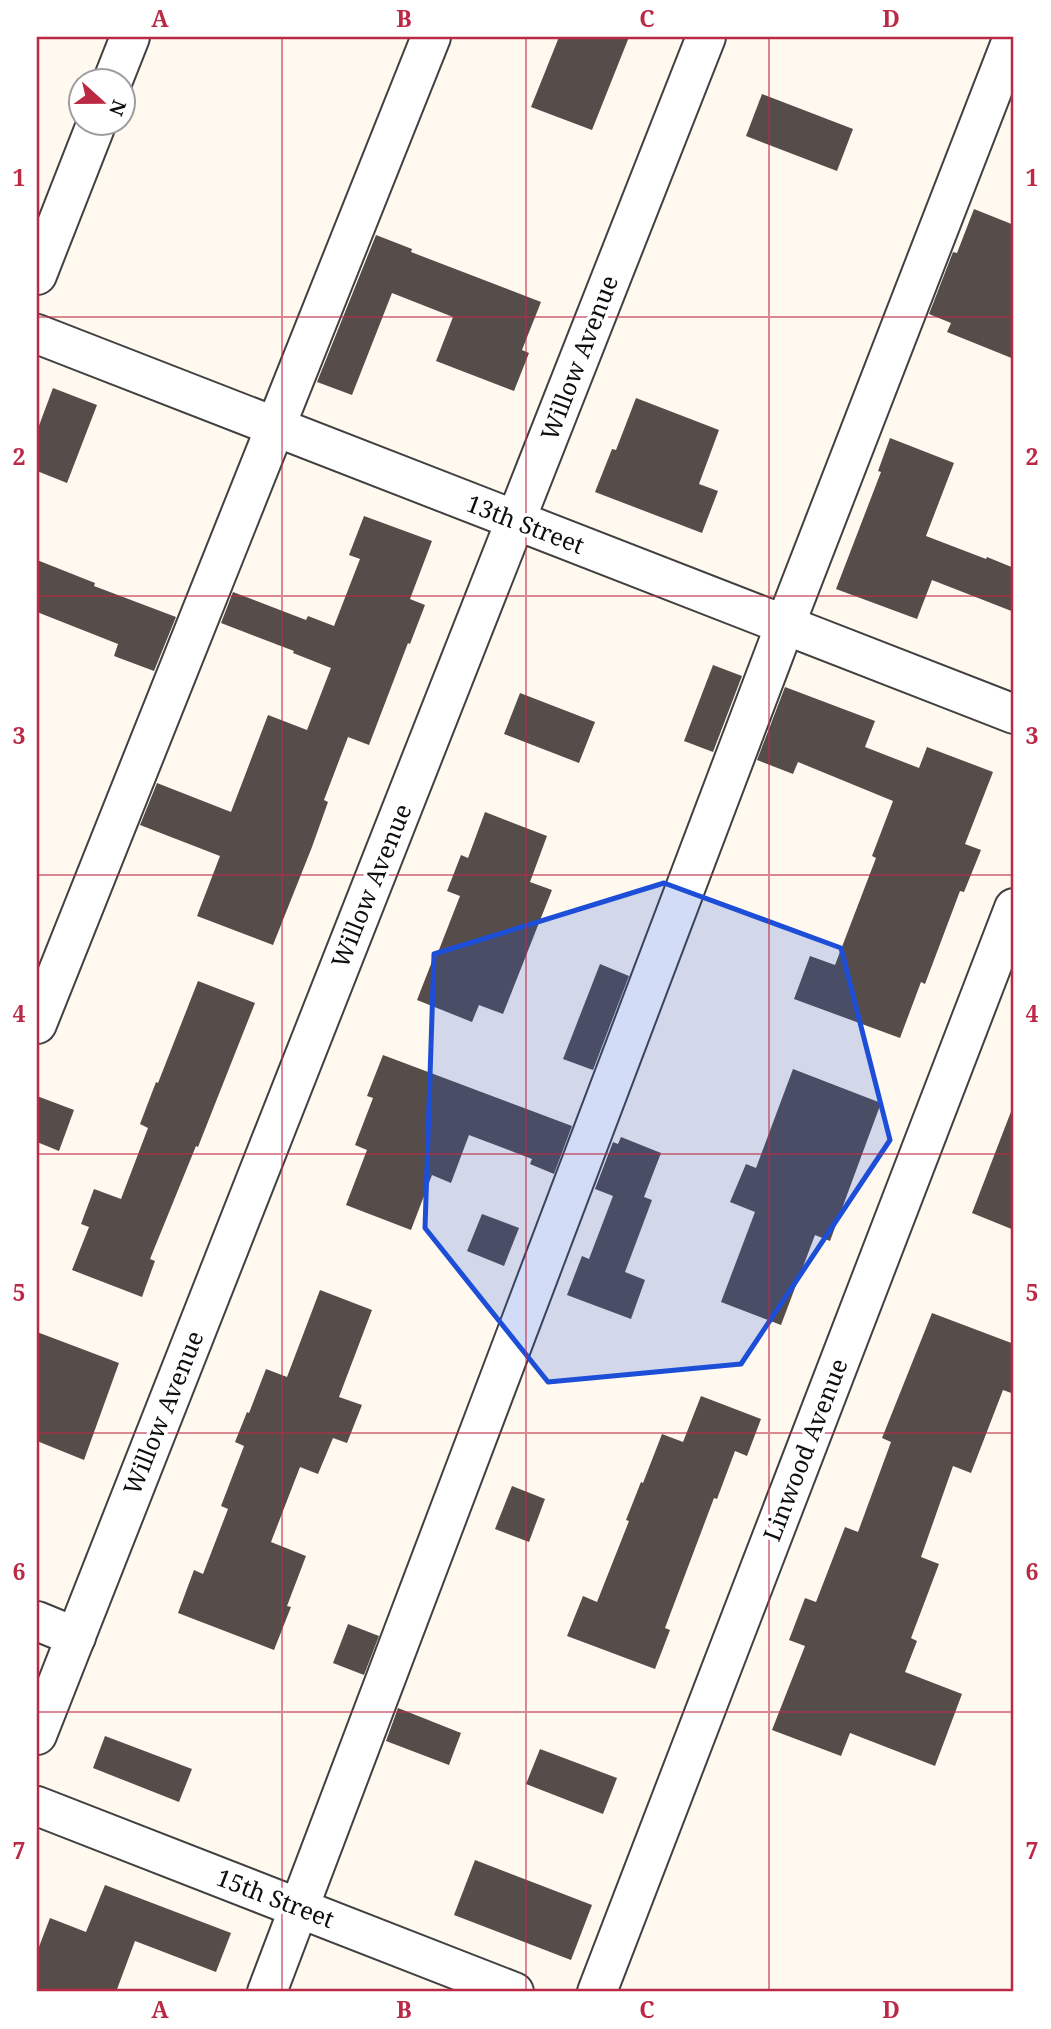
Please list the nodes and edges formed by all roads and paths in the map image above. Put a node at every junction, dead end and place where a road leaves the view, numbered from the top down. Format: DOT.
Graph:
graph roads {
  1 [pos="131,37"];
  2 [pos="431,37"];
  3 [pos="706,37"];
  4 [pos="1013,37"];
  5 [pos="119,66"];
  6 [pos="92,136"];
  7 [pos="37,275"];
  8 [pos="37,334"];
  9 [pos="276,428"];
  10 [pos="516,522"];
  11 [pos="785,625"];
  12 [pos="1014,714"];
  13 [pos="1014,908"];
  14 [pos="37,1024"];
  15 [pos="37,1622"];
  16 [pos="76,1637"];
  17 [pos="37,1735"];
  18 [pos="37,1805"];
  19 [pos="299,1909"];
  20 [pos="267,1992"];
  21 [pos="514,1992"];
  22 [pos="597,1992"];
  1 -- 5 [label="street"];
  2 -- 9 [label="street"];
  3 -- 10 [label="street, Willow Avenue"];
  4 -- 11 [label="street"];
  6 -- 7 [label="street"];
  8 -- 9 [label="street, 13th Street"];
  9 -- 10 [label="street, 13th Street"];
  9 -- 14 [label="street"];
  10 -- 11 [label="street, 13th Street"];
  10 -- 16 [label="street, Willow Avenue"];
  11 -- 12 [label="street, 13th Street"];
  11 -- 19 [label="street"];
  13 -- 22 [label="street, Linwood Avenue"];
  15 -- 16 [label="street"];
  16 -- 17 [label="street, Willow Avenue"];
  18 -- 19 [label="street, 15th Street"];
  19 -- 20 [label="street"];
  19 -- 21 [label="street, 15th Street"];
}
